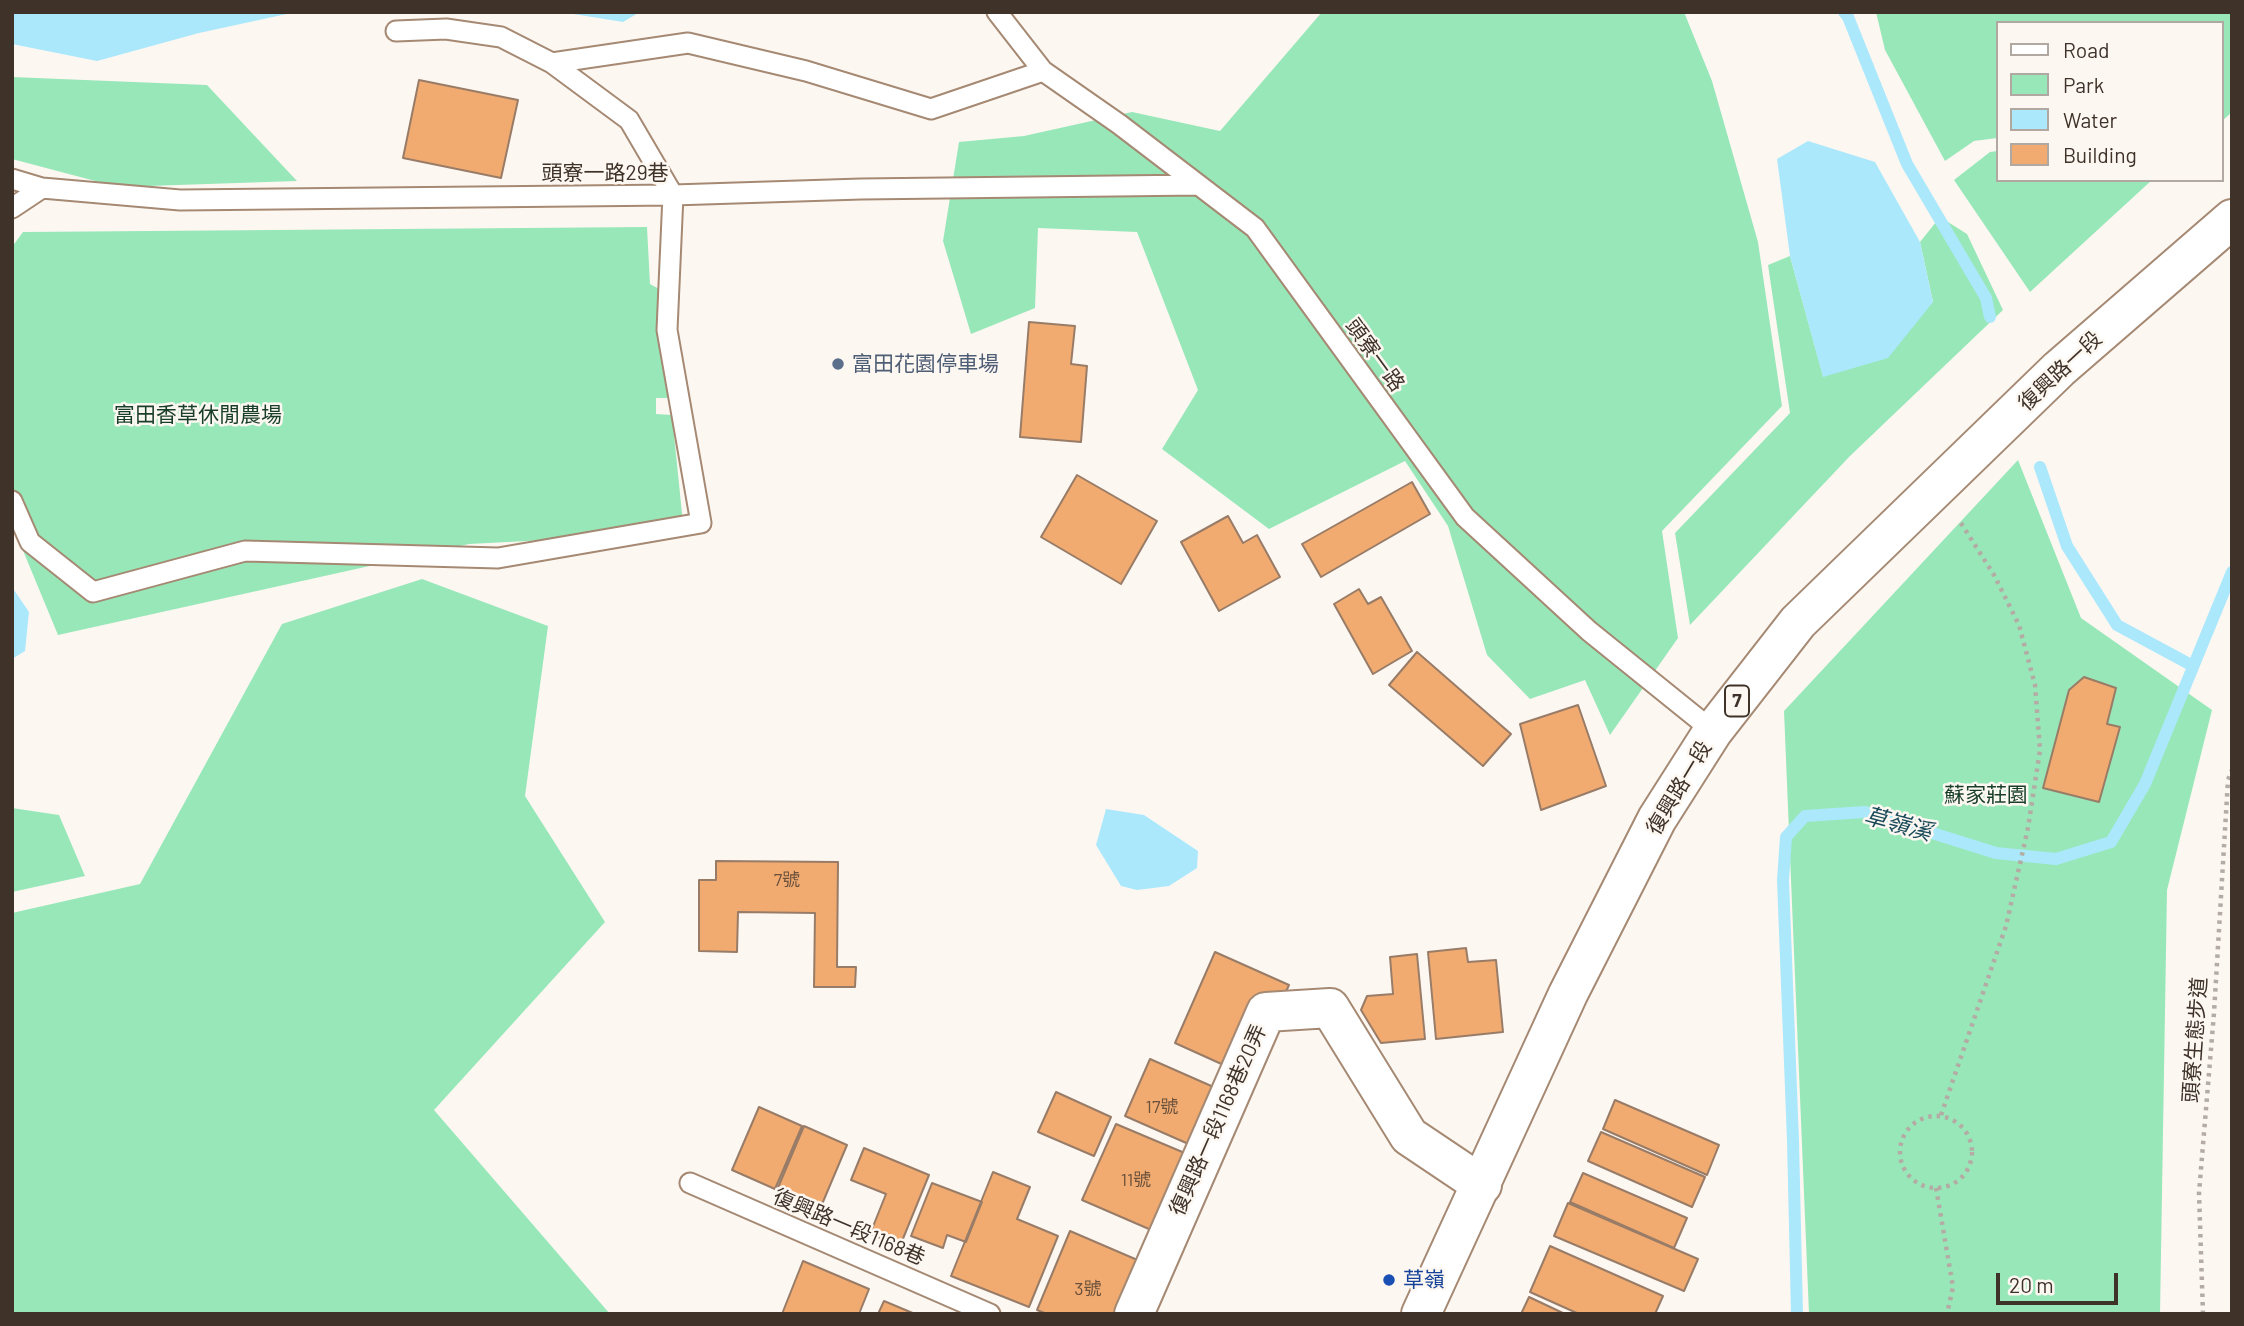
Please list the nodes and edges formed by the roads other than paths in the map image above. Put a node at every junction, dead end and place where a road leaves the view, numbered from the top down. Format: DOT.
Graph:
graph roads {
  1 [pos="997,12"];
  2 [pos="396,32"];
  3 [pos="552,63"];
  4 [pos="1043,71"];
  5 [pos="12,179"];
  6 [pos="1199,185"];
  7 [pos="42,188"];
  8 [pos="673,195"];
  9 [pos="12,208"];
  10 [pos="2232,219"];
  11 [pos="12,501"];
  12 [pos="1713,731"];
  13 [pos="690,1183"];
  14 [pos="1482,1185"];
  15 [pos="955,1306"];
  16 [pos="990,1314"];
  17 [pos="1134,1314"];
  18 [pos="1421,1314"];
  1 -- 4 [label="lane, 頭寮一路"];
  2 -- 3 [label="lane"];
  3 -- 4 [label="lane"];
  3 -- 8 [label="lane"];
  4 -- 6 [label="lane, 頭寮一路"];
  5 -- 7 [label="lane, 頭寮一路29巷"];
  6 -- 8 [label="lane, 頭寮一路29巷"];
  6 -- 12 [label="lane, 頭寮一路"];
  7 -- 8 [label="lane, 頭寮一路29巷"];
  7 -- 9 [label="lane"];
  8 -- 11 [label="lane"];
  10 -- 12 [label="main road, 復興路一段 / 7"];
  12 -- 14 [label="main road, 復興路一段 / 7"];
  13 -- 15 [label="lane, 復興路一段1168巷"];
  14 -- 17 [label="main road, 復興路一段1168巷20弄"];
  14 -- 18 [label="main road, 復興路一段 / 7"];
  15 -- 16 [label="lane, 復興路一段1168巷"];
}
